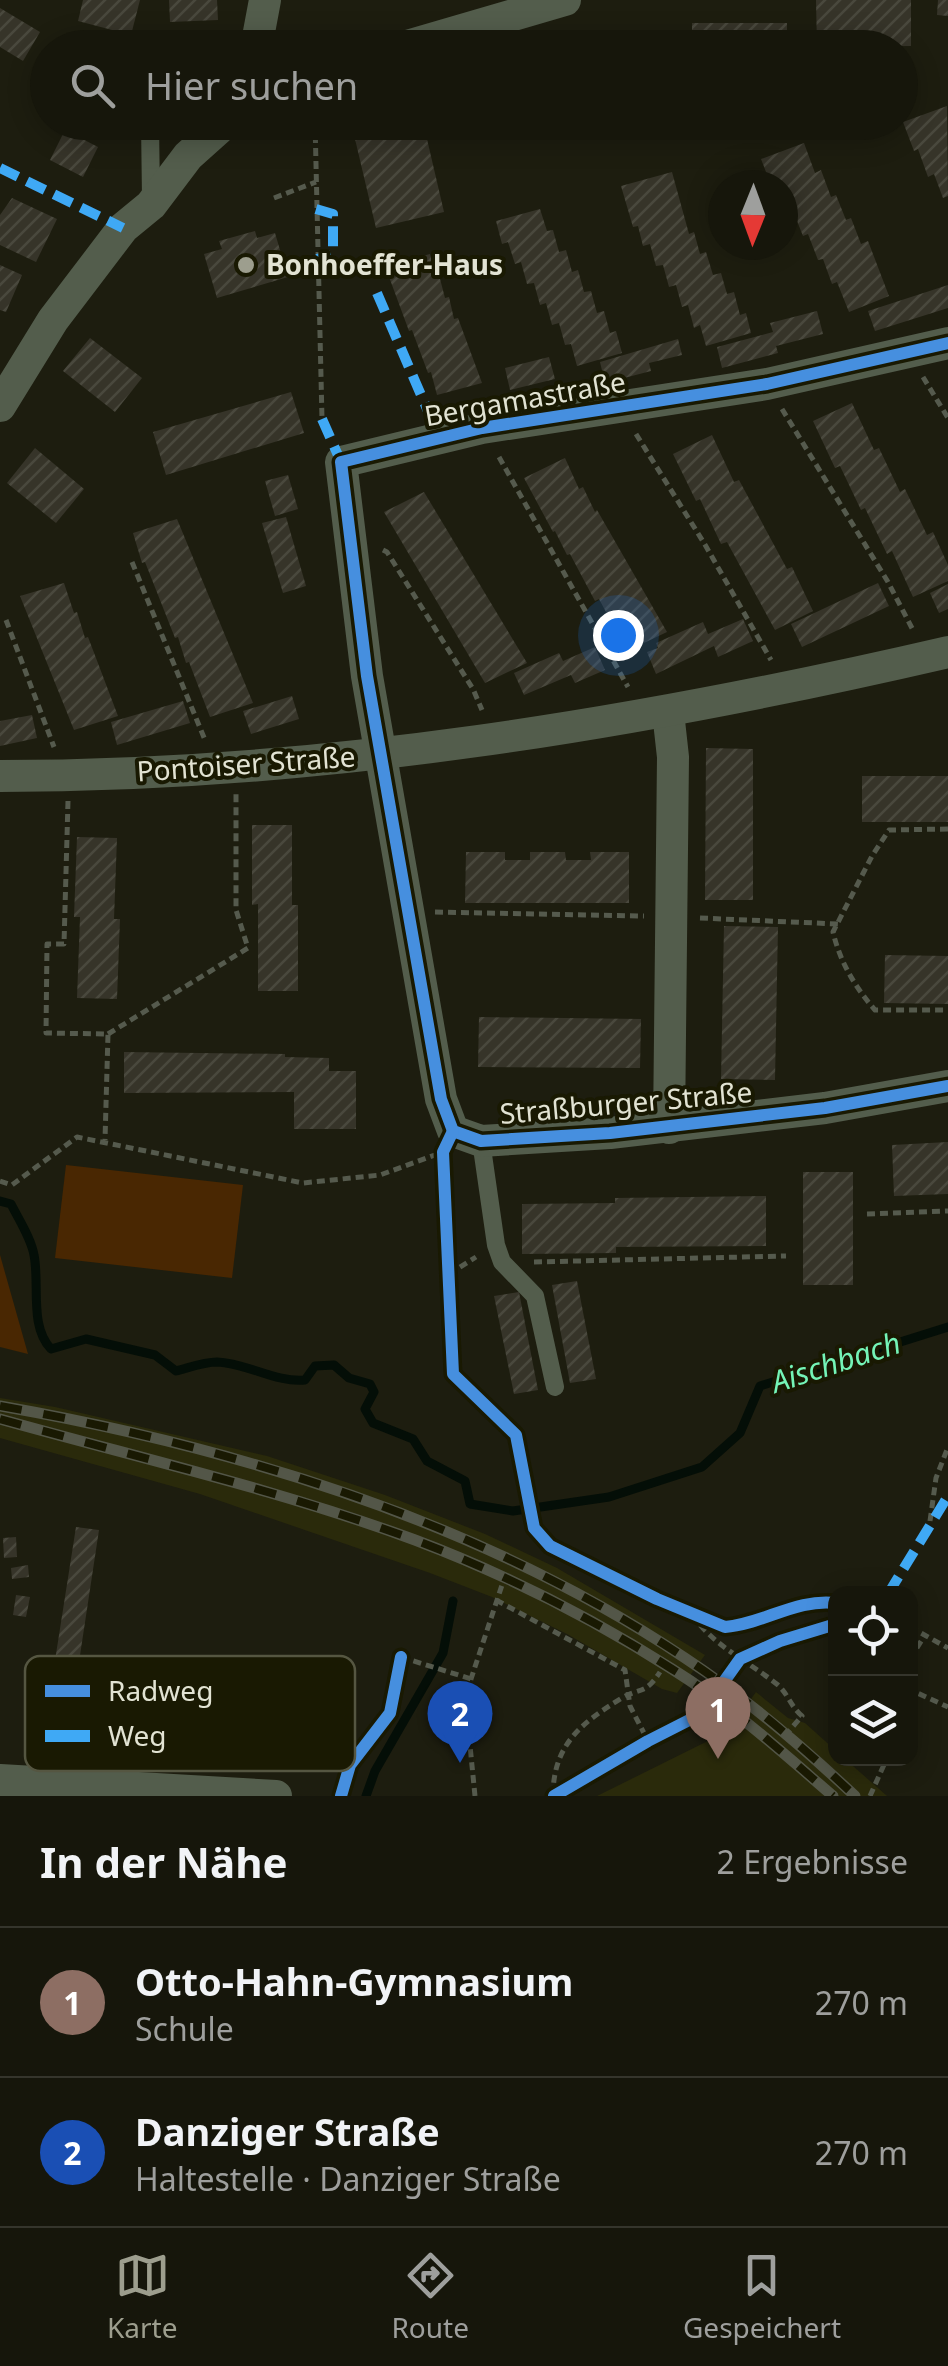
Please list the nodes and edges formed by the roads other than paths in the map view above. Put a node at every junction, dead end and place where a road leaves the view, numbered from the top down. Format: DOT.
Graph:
graph roads {
  1 [pos="264,0"];
  2 [pos="549,2"];
  3 [pos="259,30"];
  4 [pos="458,30"];
  5 [pos="150,140"];
  6 [pos="206,140"];
  7 [pos="151,205"];
  8 [pos="948,342"];
  9 [pos="0,406"];
  10 [pos="937,655"];
  11 [pos="655,714"];
  12 [pos="380,754"];
  13 [pos="0,776"];
  14 [pos="948,1086"];
  15 [pos="670,1128"];
  16 [pos="480,1141"];
  17 [pos="556,1387"];
  18 [pos="0,1780"];
  19 [pos="169,1793"];
  20 [pos="276,1796"];
  1 -- 3 [label="street"];
  2 -- 4 [label="street"];
  5 -- 7 [label="lane"];
  6 -- 7 [label="street"];
  7 -- 9 [label="street"];
  8 -- 12 [label="street, Bergamastraße"];
  10 -- 11 [label="street, Pontoiser Straße"];
  11 -- 12 [label="street, Pontoiser Straße"];
  11 -- 15 [label="street, Straßburger Straße"];
  12 -- 13 [label="street, Pontoiser Straße"];
  12 -- 16 [label="street, Straßburger Straße"];
  14 -- 15 [label="street, Straßburger Straße"];
  15 -- 16 [label="street, Straßburger Straße"];
  16 -- 17 [label="lane"];
  18 -- 19 [label="street"];
  19 -- 20 [label="street"];
}
